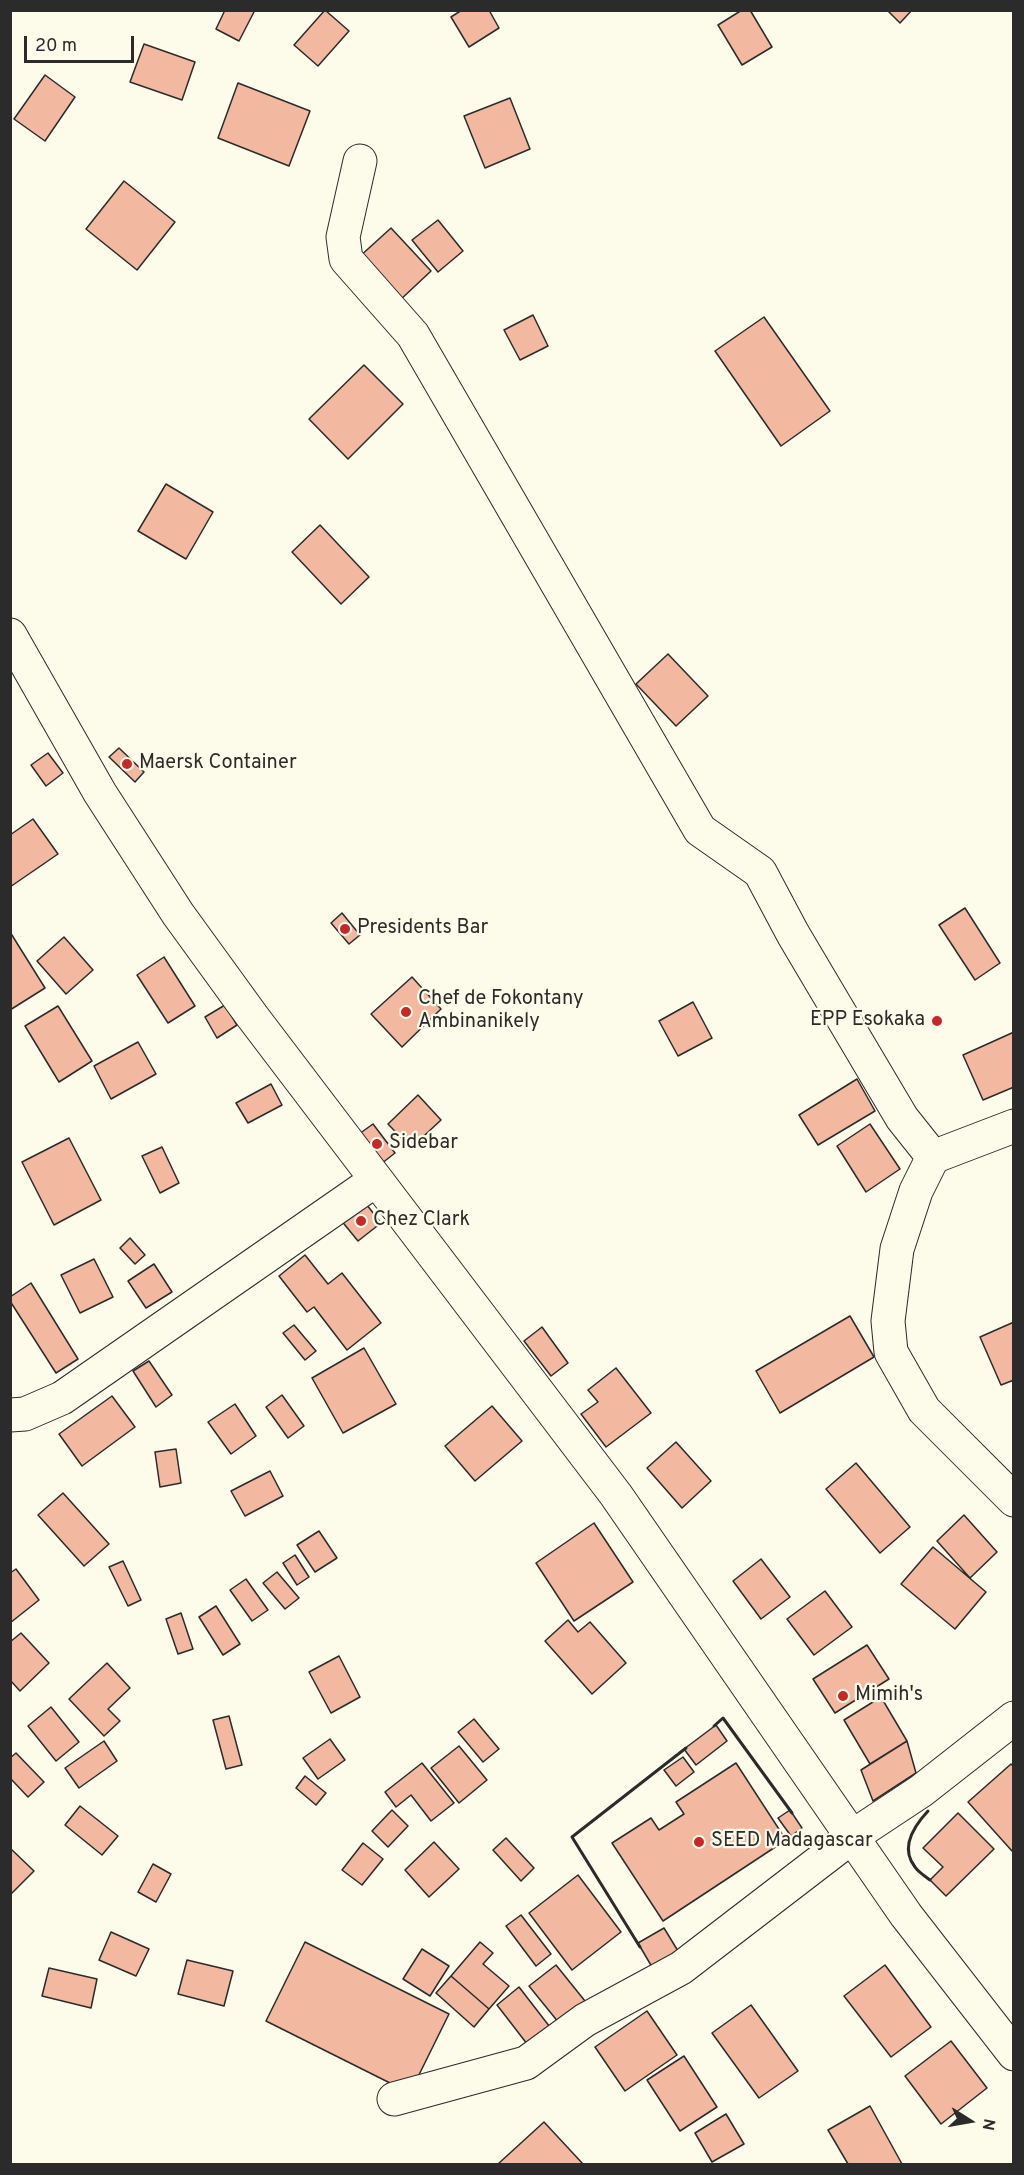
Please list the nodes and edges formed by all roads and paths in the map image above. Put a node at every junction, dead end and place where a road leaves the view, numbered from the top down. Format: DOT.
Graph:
graph roads {
  1 [pos="360,160"];
  2 [pos="10,635"];
  3 [pos="1014,1126"];
  4 [pos="933,1157"];
  5 [pos="376,1180"];
  6 [pos="10,1416"];
  7 [pos="1014,1500"];
  8 [pos="1014,1718"];
  9 [pos="853,1836"];
  10 [pos="1014,2054"];
  11 [pos="393,2099"];
  1 -- 4 [label="street"];
  2 -- 5 [label="street"];
  3 -- 4 [label="street"];
  4 -- 7 [label="street"];
  5 -- 6 [label="street"];
  5 -- 9 [label="street"];
  8 -- 9 [label="street"];
  9 -- 10 [label="street"];
  9 -- 11 [label="street"];
}
